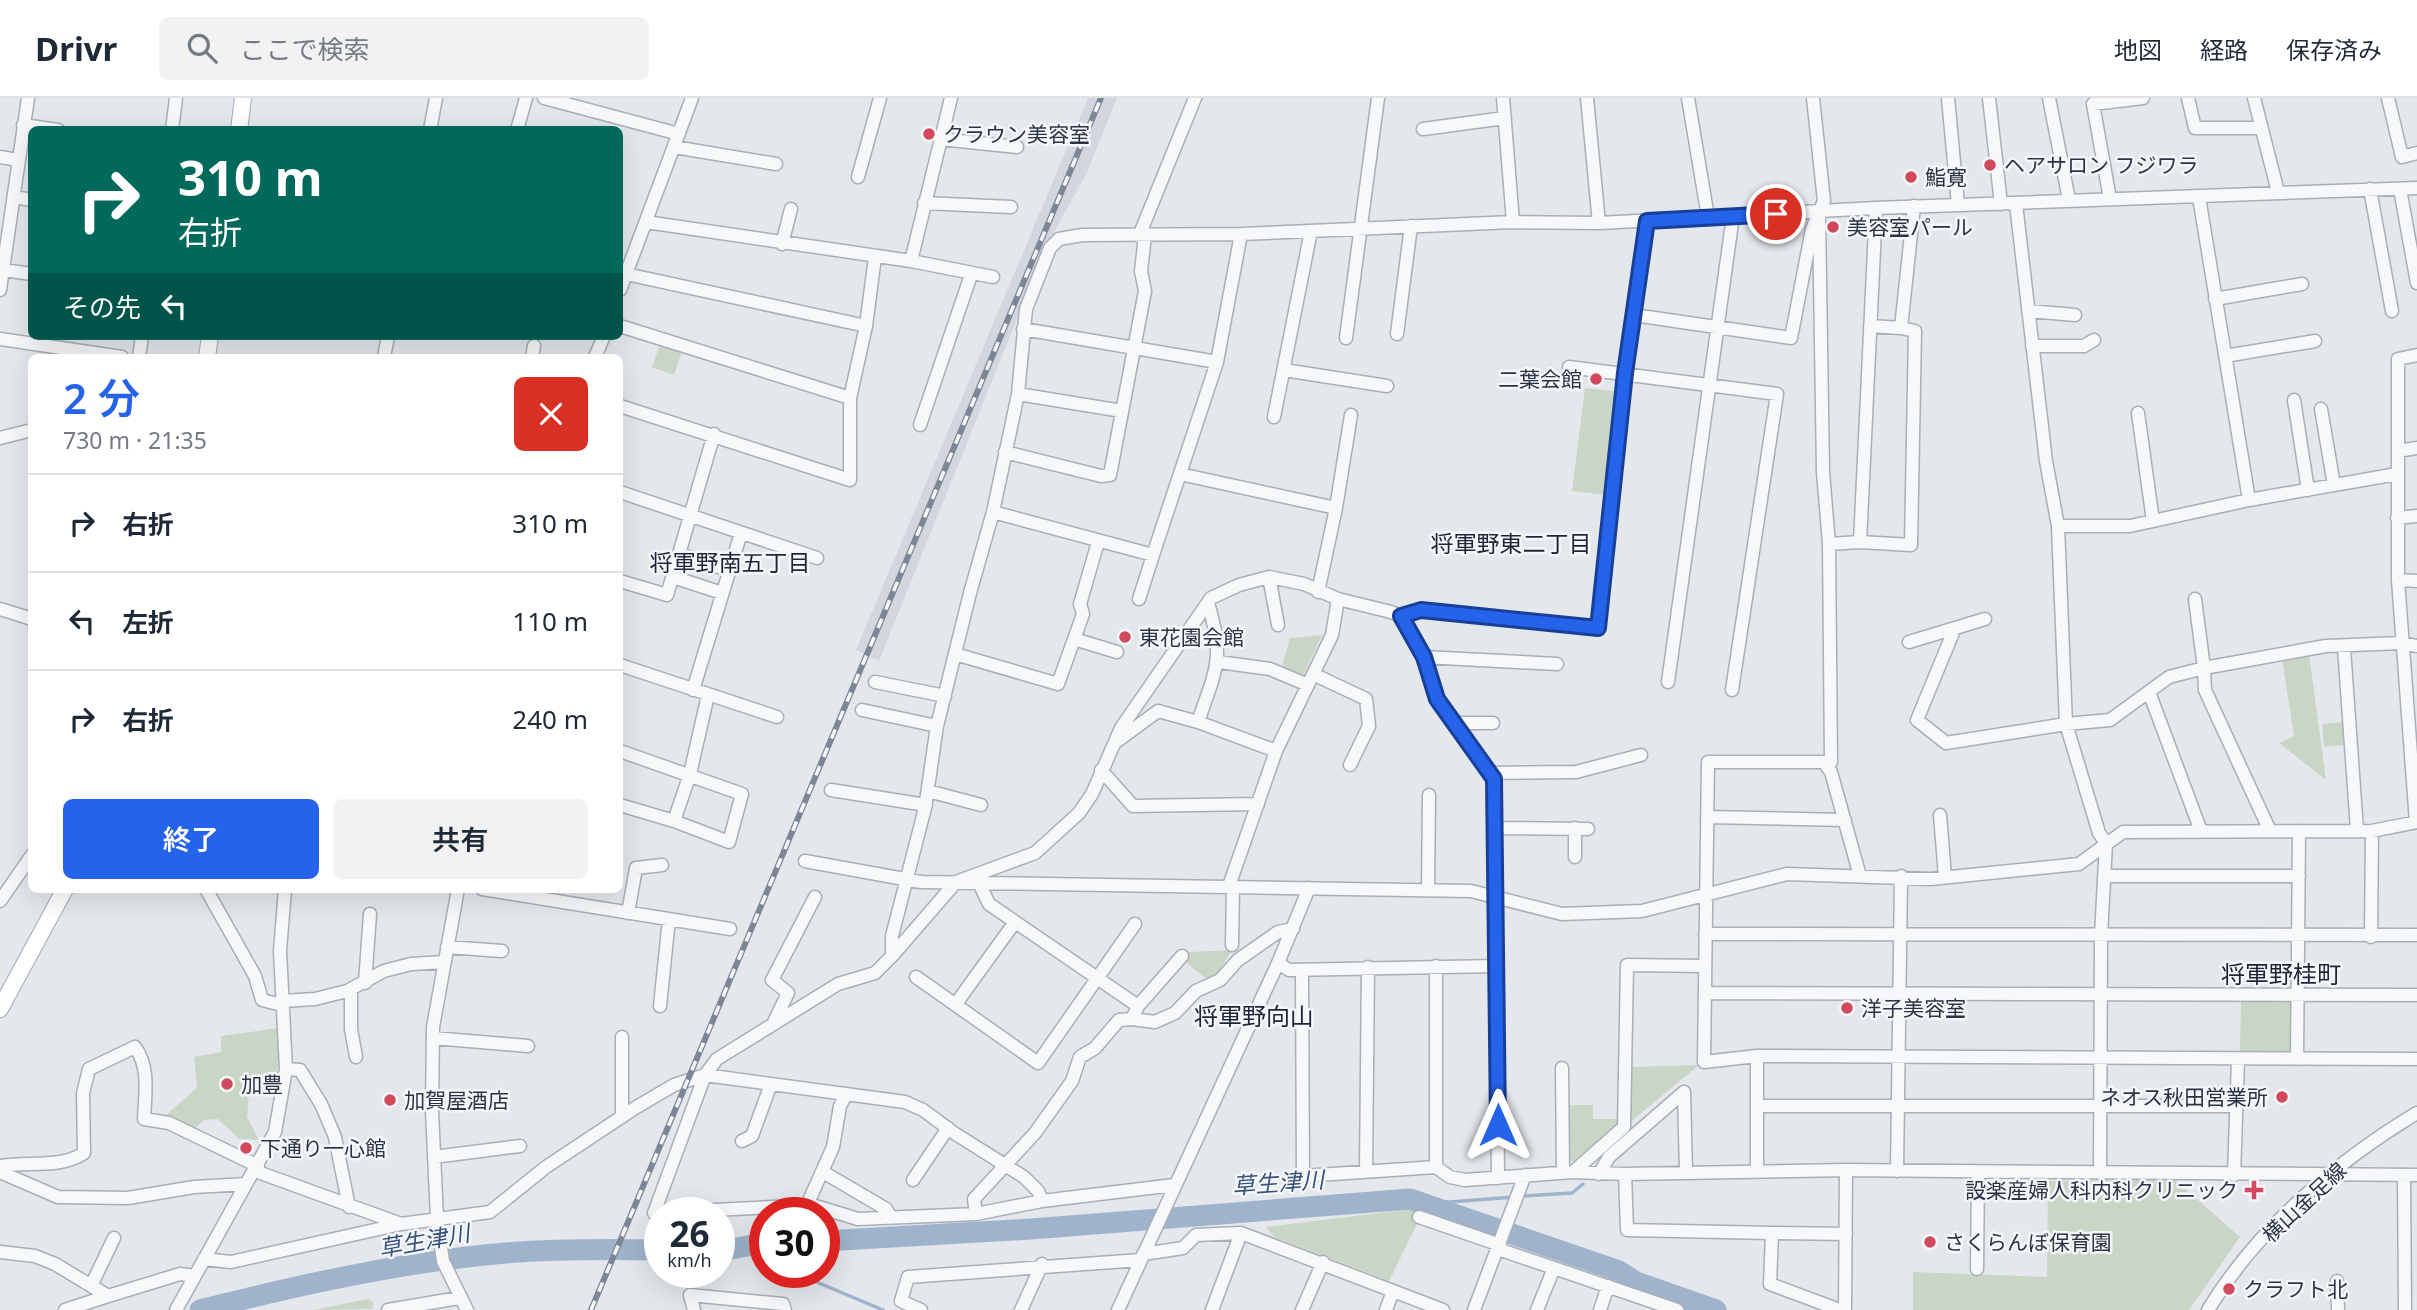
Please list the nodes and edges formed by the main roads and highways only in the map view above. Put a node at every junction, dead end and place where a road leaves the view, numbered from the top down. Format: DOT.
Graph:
graph roads {
  1 [pos="243,98"];
  2 [pos="240,126"];
  3 [pos="63,893"];
  4 [pos="0,1009"];
  1 -- 2 [label="main road"];
  3 -- 4 [label="main road"];
}
